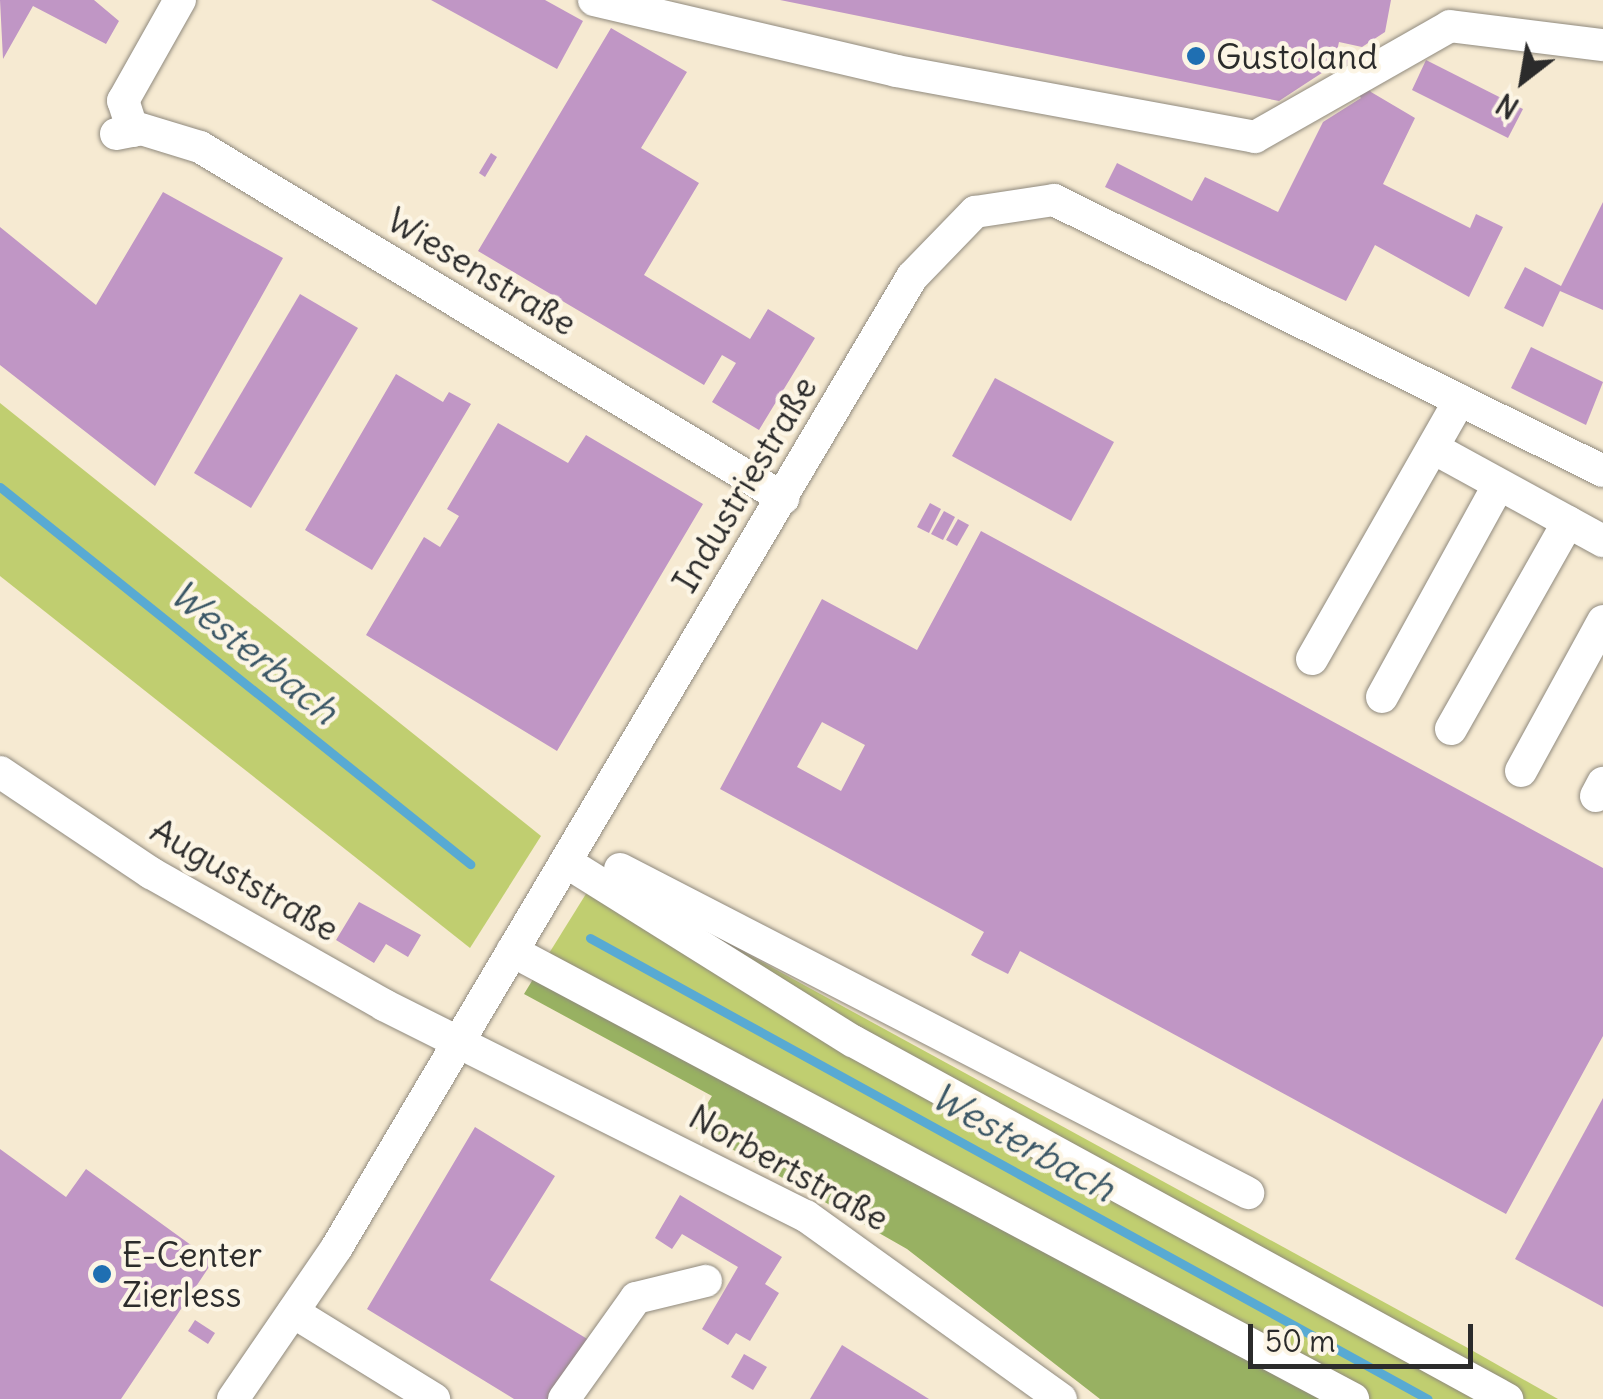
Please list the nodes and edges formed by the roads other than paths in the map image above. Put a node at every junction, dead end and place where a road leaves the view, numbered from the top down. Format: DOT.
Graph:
graph roads {
  1 [pos="180,0"];
  2 [pos="594,0"];
  3 [pos="1603,45"];
  4 [pos="1460,400"];
  5 [pos="1433,448"];
  6 [pos="1603,470"];
  7 [pos="1498,486"];
  8 [pos="784,498"];
  9 [pos="1568,522"];
  10 [pos="1603,541"];
  11 [pos="1603,621"];
  12 [pos="1312,659"];
  13 [pos="1382,697"];
  14 [pos="1451,729"];
  15 [pos="1521,771"];
  16 [pos="0,774"];
  17 [pos="571,854"];
  18 [pos="512,951"];
  19 [pos="457,1040"];
  20 [pos="1248,1193"];
  21 [pos="706,1281"];
  22 [pos="293,1312"];
  23 [pos="233,1399"];
  24 [pos="434,1399"];
  25 [pos="564,1399"];
  26 [pos="1061,1399"];
  27 [pos="1354,1399"];
  28 [pos="1507,1399"];
  1 -- 8 [label="street, Wiesenstraße"];
  2 -- 3 [label="street"];
  4 -- 5 [label="street"];
  4 -- 6 [label="street, Industriestraße"];
  4 -- 8 [label="street, Industriestraße"];
  5 -- 7 [label="street"];
  5 -- 12 [label="street"];
  7 -- 9 [label="street"];
  7 -- 13 [label="street"];
  8 -- 17 [label="street, Industriestraße"];
  9 -- 10 [label="street"];
  9 -- 14 [label="street"];
  11 -- 15 [label="street"];
  16 -- 19 [label="street, Auguststraße"];
  17 -- 18 [label="street, Industriestraße"];
  17 -- 20 [label="street"];
  17 -- 28 [label="street"];
  18 -- 19 [label="street, Industriestraße"];
  18 -- 27 [label="street"];
  19 -- 22 [label="street, Industriestraße"];
  19 -- 26 [label="street, Norbertstraße"];
  21 -- 25 [label="street"];
  22 -- 23 [label="street, Industriestraße"];
  22 -- 24 [label="street"];
}
